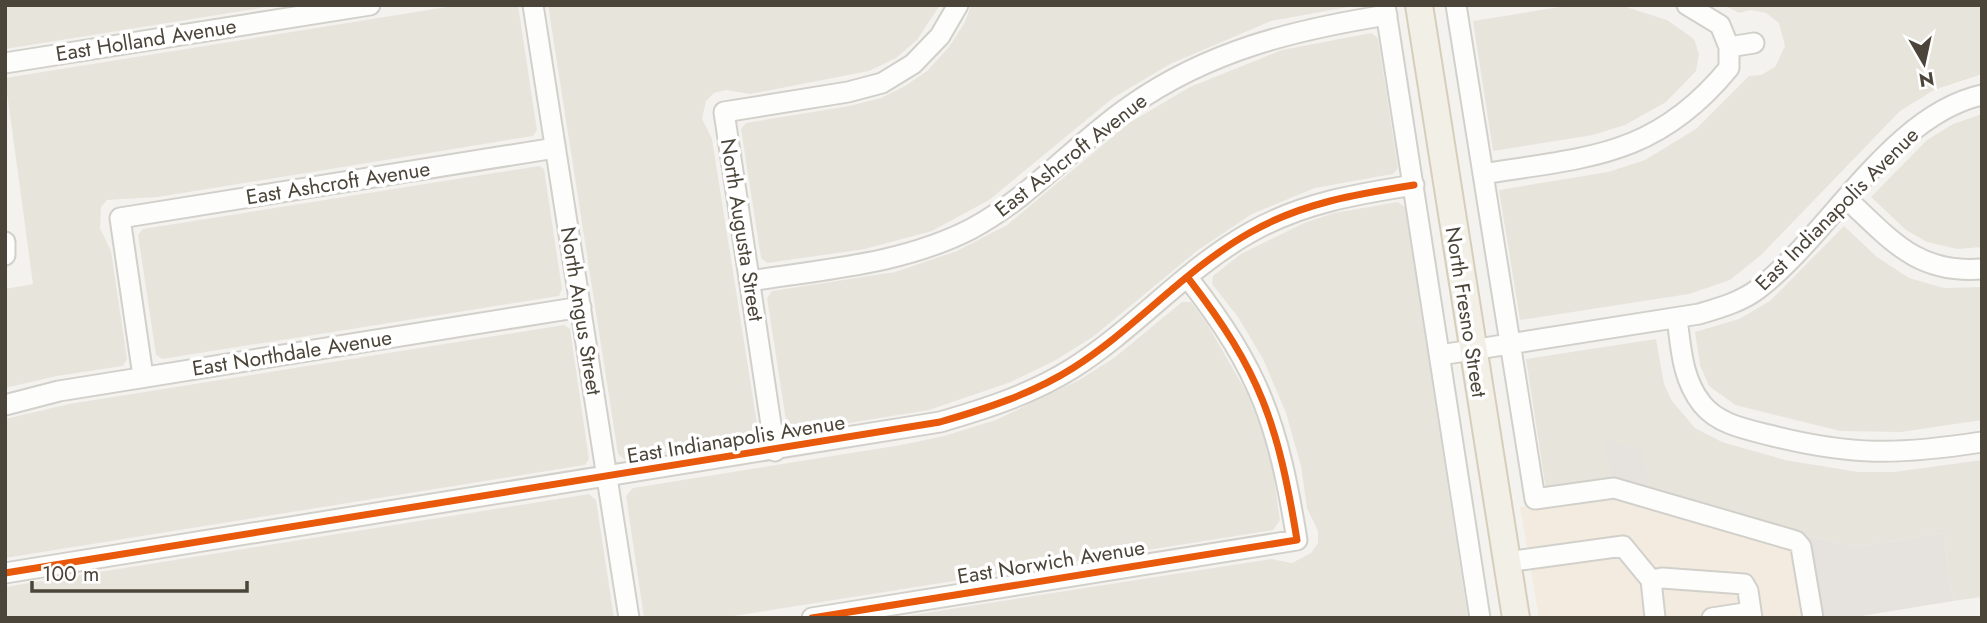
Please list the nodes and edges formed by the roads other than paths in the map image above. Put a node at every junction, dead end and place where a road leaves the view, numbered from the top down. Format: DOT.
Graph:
graph roads {
  1 [pos="370,5"];
  2 [pos="533,5"];
  3 [pos="958,5"];
  4 [pos="1419,5"];
  5 [pos="1456,5"];
  6 [pos="1687,5"];
  7 [pos="1386,10"];
  8 [pos="1754,43"];
  9 [pos="1729,47"];
  10 [pos="5,63"];
  11 [pos="1982,95"];
  12 [pos="555,148"];
  13 [pos="1483,174"];
  14 [pos="1413,185"];
  15 [pos="1847,199"];
  16 [pos="5,242"];
  17 [pos="5,255"];
  18 [pos="1982,269"];
  19 [pos="1188,278"];
  20 [pos="750,281"];
  21 [pos="581,307"];
  22 [pos="1676,318"];
  23 [pos="1510,344"];
  24 [pos="1471,350"];
  25 [pos="1440,355"];
  26 [pos="143,376"];
  27 [pos="5,405"];
  28 [pos="1982,442"];
  29 [pos="775,451"];
  30 [pos="607,477"];
  31 [pos="1506,562"];
  32 [pos="5,573"];
  33 [pos="1651,580"];
  34 [pos="1752,615"];
  35 [pos="629,618"];
  36 [pos="811,618"];
  37 [pos="1480,618"];
  38 [pos="1516,618"];
  39 [pos="1656,618"];
  40 [pos="1712,618"];
  41 [pos="1813,618"];
  1 -- 10 [label="street, East Holland Avenue"];
  2 -- 12 [label="street, North Angus Street"];
  3 -- 20 [label="street, North Augusta Street"];
  4 -- 24 [label="main road, North Fresno Street"];
  5 -- 13 [label="street, North Fresno Street"];
  6 -- 9 [label="street"];
  7 -- 14 [label="street, North Fresno Street"];
  7 -- 20 [label="street, East Ashcroft Avenue"];
  8 -- 9 [label="street"];
  9 -- 13 [label="street"];
  11 -- 15 [label="street, East Indianapolis Avenue"];
  12 -- 21 [label="street, North Angus Street"];
  12 -- 26 [label="street, East Ashcroft Avenue"];
  13 -- 23 [label="street, North Fresno Street"];
  14 -- 19 [label="street, East Indianapolis Avenue"];
  14 -- 25 [label="street, North Fresno Street"];
  15 -- 18 [label="street"];
  15 -- 22 [label="street, East Indianapolis Avenue"];
  16 -- 17 [label="street"];
  19 -- 29 [label="street, East Indianapolis Avenue"];
  19 -- 36 [label="street, East Norwich Avenue"];
  20 -- 29 [label="street, North Augusta Street"];
  21 -- 26 [label="street, East Northdale Avenue"];
  21 -- 30 [label="street, North Angus Street"];
  22 -- 23 [label="street, East Indianapolis Avenue"];
  22 -- 28 [label="street"];
  23 -- 24 [label="street, East Indianapolis Avenue"];
  23 -- 41 [label="street, North Fresno Street"];
  24 -- 25 [label="street, East Indianapolis Avenue"];
  24 -- 31 [label="main road, North Fresno Street"];
  25 -- 37 [label="street, North Fresno Street"];
  26 -- 27 [label="street, East Northdale Avenue"];
  29 -- 30 [label="street, East Indianapolis Avenue"];
  30 -- 32 [label="street, East Indianapolis Avenue"];
  30 -- 35 [label="street, North Angus Street"];
  31 -- 33 [label="street"];
  31 -- 38 [label="main road, North Fresno Street"];
  33 -- 34 [label="street"];
  33 -- 39 [label="street"];
  34 -- 40 [label="street"];
}
